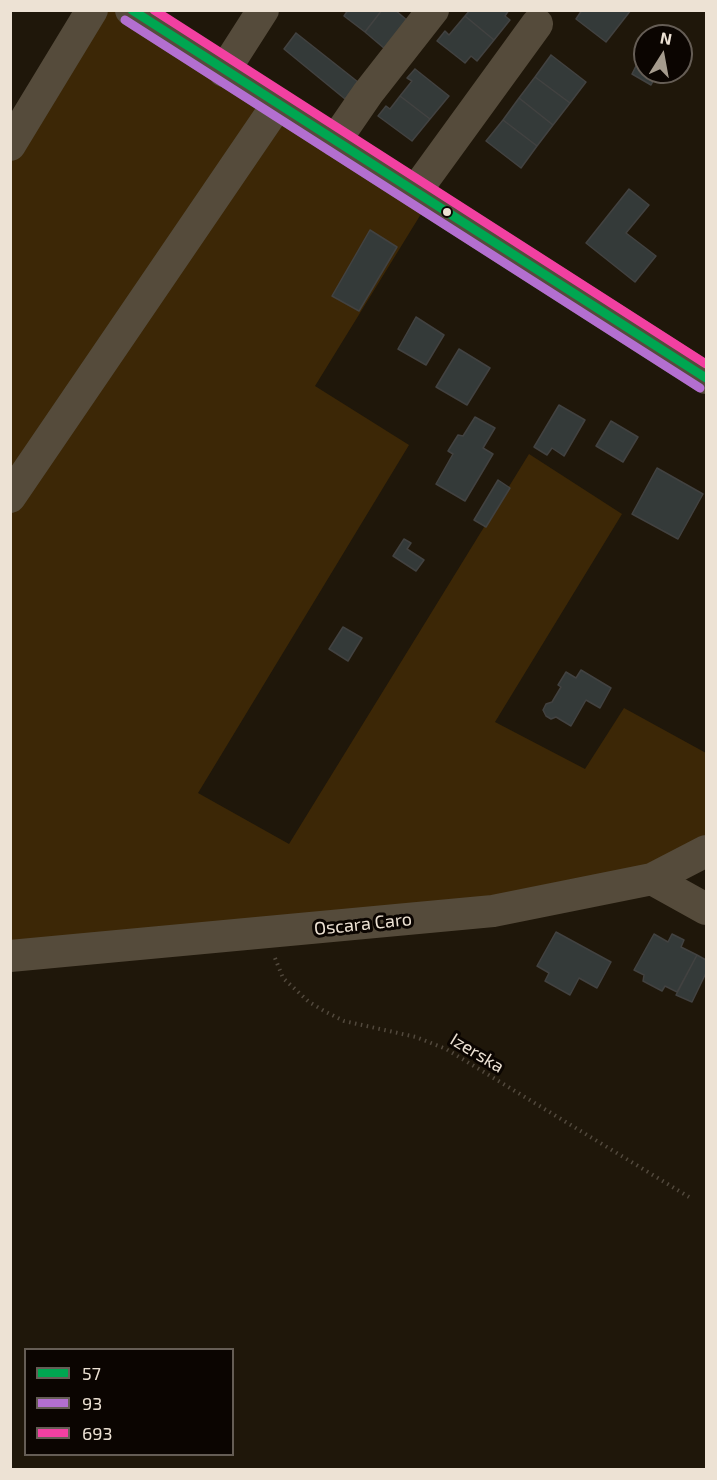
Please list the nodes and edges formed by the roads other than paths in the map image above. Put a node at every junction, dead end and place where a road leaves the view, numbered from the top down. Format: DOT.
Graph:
graph roads {
  1 [pos="92,10"];
  2 [pos="131,10"];
  3 [pos="263,10"];
  4 [pos="433,10"];
  5 [pos="537,24"];
  6 [pos="224,71"];
  7 [pos="277,105"];
  8 [pos="335,141"];
  9 [pos="10,145"];
  10 [pos="415,192"];
  11 [pos="706,378"];
  12 [pos="10,497"];
  13 [pos="706,851"];
  14 [pos="652,879"];
  15 [pos="706,909"];
  16 [pos="10,956"];
  1 -- 9 [label="street"];
  2 -- 6 [label="street"];
  3 -- 6 [label="street"];
  4 -- 8 [label="street"];
  5 -- 10 [label="street"];
  6 -- 7 [label="street"];
  7 -- 8 [label="street"];
  7 -- 12 [label="street"];
  8 -- 10 [label="street"];
  10 -- 11 [label="street"];
  13 -- 14 [label="street, Oscara Caro"];
  14 -- 15 [label="street"];
  14 -- 16 [label="street, Oscara Caro"];
}
